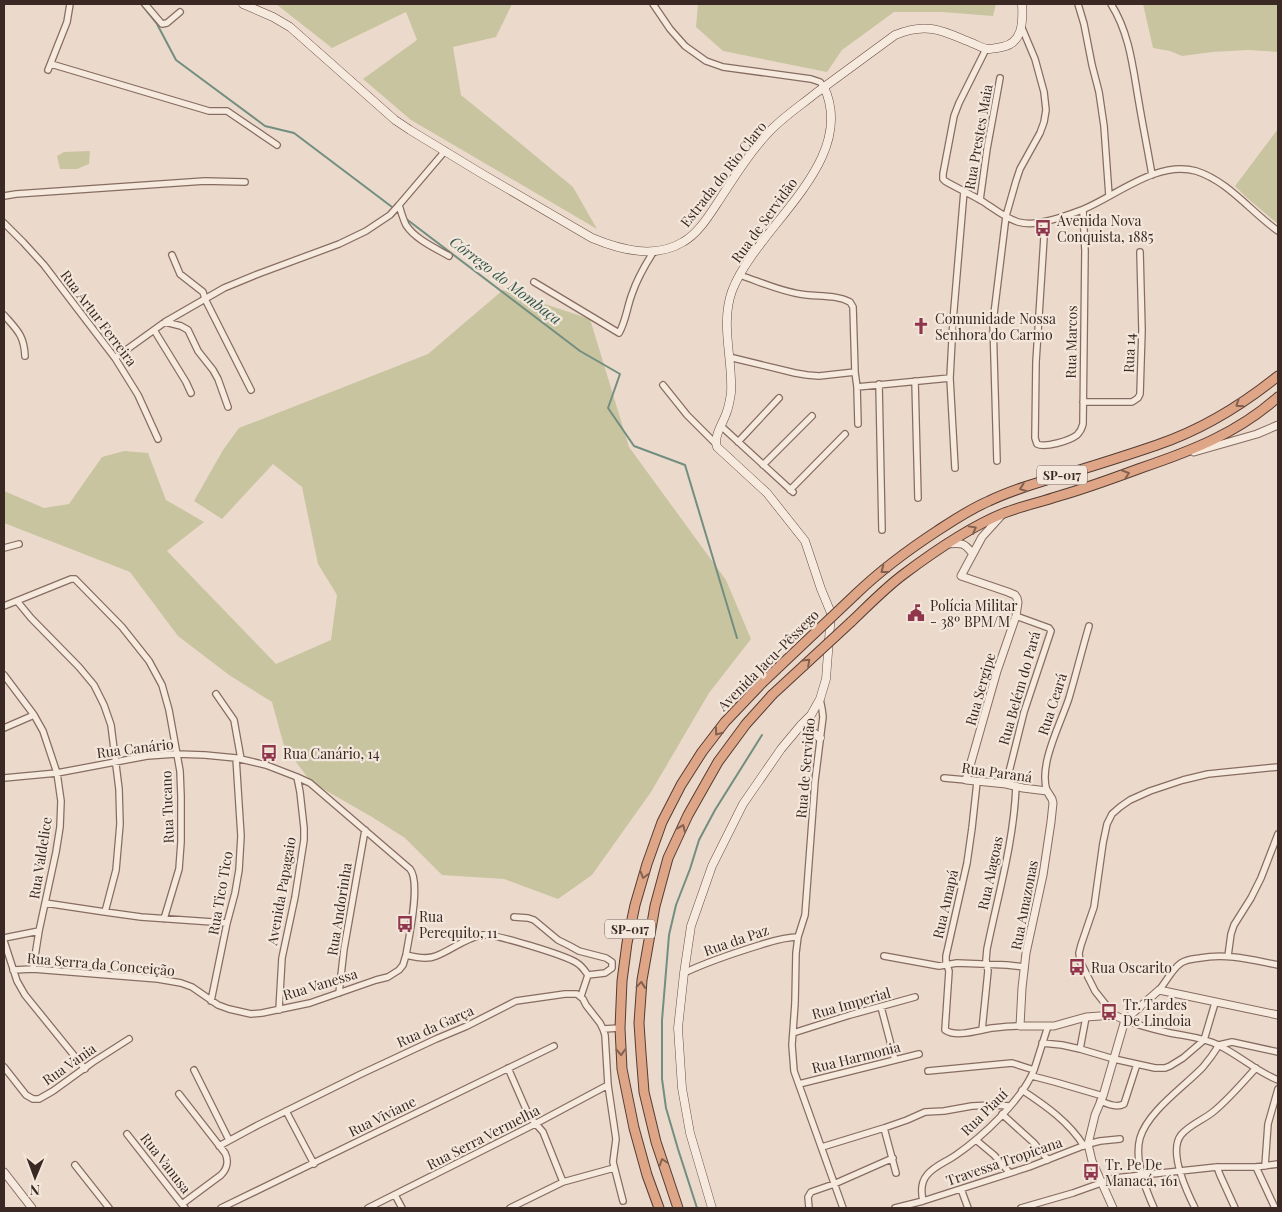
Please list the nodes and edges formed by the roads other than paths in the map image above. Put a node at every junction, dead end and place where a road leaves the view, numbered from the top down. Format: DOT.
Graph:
graph roads {
  1 [pos="70,4"];
  2 [pos="145,4"];
  3 [pos="243,4"];
  4 [pos="652,4"];
  5 [pos="1022,4"];
  6 [pos="1078,4"];
  7 [pos="1111,4"];
  8 [pos="180,12"];
  9 [pos="1022,28"];
  10 [pos="986,49"];
  11 [pos="1000,78"];
  12 [pos="824,87"];
  13 [pos="277,145"];
  14 [pos="445,151"];
  15 [pos="1152,175"];
  16 [pos="245,182"];
  17 [pos="964,191"];
  18 [pos="4,196"];
  19 [pos="1109,196"];
  20 [pos="980,200"];
  21 [pos="399,205"];
  22 [pos="1083,210"];
  23 [pos="1006,216"];
  24 [pos="1045,222"];
  25 [pos="4,223"];
  26 [pos="1278,231"];
  27 [pos="654,252"];
  28 [pos="1140,252"];
  29 [pos="172,255"];
  30 [pos="449,256"];
  31 [pos="740,275"];
  32 [pos="534,282"];
  33 [pos="205,299"];
  34 [pos="4,315"];
  35 [pos="165,322"];
  36 [pos="154,330"];
  37 [pos="25,356"];
  38 [pos="729,357"];
  39 [pos="116,358"];
  40 [pos="855,372"];
  41 [pos="1278,376"];
  42 [pos="950,378"];
  43 [pos="915,381"];
  44 [pos="880,384"];
  45 [pos="663,385"];
  46 [pos="857,386"];
  47 [pos="251,390"];
  48 [pos="191,393"];
  49 [pos="1278,397"];
  50 [pos="778,398"];
  51 [pos="1083,402"];
  52 [pos="228,407"];
  53 [pos="812,416"];
  54 [pos="858,424"];
  55 [pos="1278,425"];
  56 [pos="721,426"];
  57 [pos="845,434"];
  58 [pos="158,439"];
  59 [pos="738,442"];
  60 [pos="716,444"];
  61 [pos="1174,457"];
  62 [pos="997,461"];
  63 [pos="763,465"];
  64 [pos="955,468"];
  65 [pos="918,498"];
  66 [pos="1004,513"];
  67 [pos="882,530"];
  68 [pos="19,544"];
  69 [pos="948,544"];
  70 [pos="4,548"];
  71 [pos="972,553"];
  72 [pos="17,601"];
  73 [pos="4,606"];
  74 [pos="1016,616"];
  75 [pos="1089,626"];
  76 [pos="4,675"];
  77 [pos="216,694"];
  78 [pos="820,699"];
  79 [pos="34,716"];
  80 [pos="800,725"];
  81 [pos="4,728"];
  82 [pos="820,738"];
  83 [pos="176,754"];
  84 [pos="238,759"];
  85 [pos="115,761"];
  86 [pos="1278,767"];
  87 [pos="58,773"];
  88 [pos="297,777"];
  89 [pos="4,778"];
  90 [pos="944,778"];
  91 [pos="966,780"];
  92 [pos="977,782"];
  93 [pos="1006,784"];
  94 [pos="1016,786"];
  95 [pos="1047,791"];
  96 [pos="365,830"];
  97 [pos="1278,834"];
  98 [pos="46,903"];
  99 [pos="105,912"];
  100 [pos="514,917"];
  101 [pos="164,919"];
  102 [pos="227,923"];
  103 [pos="39,931"];
  104 [pos="798,938"];
  105 [pos="4,940"];
  106 [pos="406,955"];
  107 [pos="884,956"];
  108 [pos="1228,956"];
  109 [pos="987,964"];
  110 [pos="948,965"];
  111 [pos="1278,965"];
  112 [pos="1024,967"];
  113 [pos="33,969"];
  114 [pos="13,970"];
  115 [pos="684,973"];
  116 [pos="588,975"];
  117 [pos="1159,990"];
  118 [pos="339,993"];
  119 [pos="580,996"];
  120 [pos="915,997"];
  121 [pos="211,1001"];
  122 [pos="1214,1003"];
  123 [pos="881,1007"];
  124 [pos="279,1010"];
  125 [pos="1114,1015"];
  126 [pos="1278,1015"];
  127 [pos="1086,1017"];
  128 [pos="1125,1020"];
  129 [pos="1020,1026"];
  130 [pos="1048,1026"];
  131 [pos="620,1028"];
  132 [pos="603,1029"];
  133 [pos="982,1030"];
  134 [pos="793,1033"];
  135 [pos="129,1039"];
  136 [pos="1204,1040"];
  137 [pos="1042,1042"];
  138 [pos="1219,1045"];
  139 [pos="554,1046"];
  140 [pos="1080,1049"];
  141 [pos="1278,1052"];
  142 [pos="919,1054"];
  143 [pos="1114,1059"];
  144 [pos="895,1060"];
  145 [pos="1137,1064"];
  146 [pos="4,1068"];
  147 [pos="508,1068"];
  148 [pos="1256,1068"];
  149 [pos="85,1069"];
  150 [pos="194,1070"];
  151 [pos="1034,1070"];
  152 [pos="928,1071"];
  153 [pos="1032,1076"];
  154 [pos="1278,1080"];
  155 [pos="799,1084"];
  156 [pos="608,1085"];
  157 [pos="1278,1089"];
  158 [pos="1022,1090"];
  159 [pos="179,1094"];
  160 [pos="1101,1098"];
  161 [pos="1010,1106"];
  162 [pos="286,1111"];
  163 [pos="1002,1114"];
  164 [pos="536,1124"];
  165 [pos="884,1128"];
  166 [pos="127,1134"];
  167 [pos="1120,1139"];
  168 [pos="229,1140"];
  169 [pos="976,1140"];
  170 [pos="1086,1145"];
  171 [pos="219,1146"];
  172 [pos="822,1147"];
  173 [pos="893,1158"];
  174 [pos="1048,1160"];
  175 [pos="314,1164"];
  176 [pos="1278,1164"];
  177 [pos="75,1165"];
  178 [pos="1265,1166"];
  179 [pos="1217,1167"];
  180 [pos="1256,1167"];
  181 [pos="614,1168"];
  182 [pos="4,1172"];
  183 [pos="1009,1172"];
  184 [pos="1180,1172"];
  185 [pos="896,1173"];
  186 [pos="1141,1175"];
  187 [pos="563,1182"];
  188 [pos="1102,1182"];
  189 [pos="834,1184"];
  190 [pos="961,1189"];
  191 [pos="395,1195"];
  192 [pos="623,1201"];
  193 [pos="924,1201"];
  194 [pos="184,1206"];
  195 [pos="32,1208"];
  196 [pos="109,1208"];
  197 [pos="221,1208"];
  198 [pos="368,1208"];
  199 [pos="402,1208"];
  200 [pos="510,1208"];
  201 [pos="659,1208"];
  202 [pos="678,1208"];
  203 [pos="712,1208"];
  204 [pos="809,1208"];
  205 [pos="843,1208"];
  206 [pos="895,1208"];
  207 [pos="968,1208"];
  208 [pos="1021,1208"];
  209 [pos="1113,1208"];
  210 [pos="1154,1208"];
  211 [pos="1195,1208"];
  212 [pos="1235,1208"];
  213 [pos="1275,1208"];
  1 -- 13 [label="street"];
  2 -- 8 [label="street"];
  3 -- 14 [label="main road, Estrada do Rio Claro"];
  4 -- 12 [label="street"];
  5 -- 9 [label="main road"];
  6 -- 19 [label="street"];
  7 -- 15 [label="street"];
  9 -- 10 [label="main road"];
  9 -- 23 [label="street"];
  10 -- 12 [label="main road, Estrada do Rio Claro"];
  10 -- 17 [label="street"];
  11 -- 20 [label="street, Rua Prestes Maia"];
  12 -- 27 [label="main road, Estrada do Rio Claro"];
  12 -- 31 [label="main road, Rua de Servidão"];
  14 -- 21 [label="street"];
  14 -- 27 [label="main road, Estrada do Rio Claro"];
  15 -- 19 [label="street"];
  15 -- 26 [label="street"];
  16 -- 18 [label="street"];
  17 -- 20 [label="street"];
  17 -- 42 [label="street"];
  19 -- 22 [label="street"];
  20 -- 23 [label="street"];
  21 -- 30 [label="street"];
  21 -- 33 [label="street"];
  22 -- 24 [label="street"];
  22 -- 51 [label="street, Rua Marcos"];
  23 -- 24 [label="street"];
  23 -- 62 [label="street"];
  24 -- 51 [label="street, Rua Marcos"];
  25 -- 39 [label="street, Rua Artur Ferreira"];
  27 -- 32 [label="street"];
  28 -- 51 [label="street, Rua 14"];
  29 -- 33 [label="street"];
  31 -- 38 [label="main road, Rua de Servidão"];
  31 -- 40 [label="street"];
  33 -- 35 [label="street"];
  33 -- 47 [label="street"];
  34 -- 37 [label="street"];
  35 -- 36 [label="street"];
  35 -- 52 [label="street"];
  36 -- 39 [label="street"];
  36 -- 48 [label="street"];
  38 -- 40 [label="street"];
  38 -- 56 [label="main road, Rua de Servidão"];
  39 -- 58 [label="street, Rua Artur Ferreira"];
  40 -- 46 [label="street"];
  41 -- 131 [label="highway, Avenida Jacu-Pêssego / SP-017, one-way, bridge"];
  42 -- 43 [label="street"];
  42 -- 64 [label="street"];
  43 -- 44 [label="street"];
  43 -- 65 [label="street"];
  44 -- 46 [label="street"];
  44 -- 67 [label="street"];
  45 -- 60 [label="street"];
  46 -- 54 [label="street"];
  49 -- 61 [label="highway, Avenida Jacu-Pêssego / SP-017"];
  50 -- 59 [label="street"];
  53 -- 63 [label="street"];
  55 -- 61 [label="street"];
  56 -- 59 [label="street"];
  56 -- 60 [label="main road, Rua de Servidão"];
  57 -- 63 [label="street"];
  59 -- 63 [label="street"];
  60 -- 78 [label="main road, Rua de Servidão"];
  66 -- 61 [label="highway, Avenida Jacu-Pêssego / SP-017, one-way"];
  69 -- 66 [label="highway, Avenida Jacu-Pêssego / SP-017, one-way"];
  66 -- 71 [label="street"];
  68 -- 70 [label="street"];
  69 -- 71 [label="street"];
  202 -- 69 [label="highway, Avenida Jacu-Pêssego / SP-017, one-way, bridge"];
  71 -- 74 [label="street, Rua Sergipe"];
  72 -- 73 [label="street"];
  72 -- 83 [label="street, Rua Tucano"];
  72 -- 85 [label="street"];
  74 -- 91 [label="street, Rua Sergipe"];
  74 -- 93 [label="street, Rua Belém do Pará"];
  75 -- 95 [label="street, Rua Ceará"];
  76 -- 79 [label="street, Rua Valdelice"];
  77 -- 84 [label="street, Rua Tico Tico"];
  78 -- 80 [label="main road"];
  78 -- 82 [label="street, Rua de Servidão"];
  79 -- 81 [label="street"];
  79 -- 87 [label="street, Rua Valdelice"];
  80 -- 82 [label="main road"];
  80 -- 115 [label="main road"];
  82 -- 104 [label="street, Rua de Servidão"];
  83 -- 84 [label="street, Rua Canário"];
  83 -- 85 [label="street, Rua Canário"];
  83 -- 101 [label="street, Rua Tucano"];
  84 -- 88 [label="street, Rua Canário"];
  84 -- 102 [label="street, Rua Tico Tico"];
  85 -- 87 [label="street, Rua Canário"];
  85 -- 99 [label="street"];
  86 -- 125 [label="street"];
  87 -- 89 [label="street, Rua Canário"];
  87 -- 98 [label="street, Rua Valdelice"];
  88 -- 96 [label="street, Rua Canário"];
  88 -- 124 [label="street, Avenida Papagaio"];
  90 -- 91 [label="street, Rua Paraná"];
  91 -- 92 [label="street, Rua Paraná"];
  92 -- 93 [label="street, Rua Paraná"];
  92 -- 110 [label="street, Rua Amapá"];
  93 -- 94 [label="street, Rua Paraná"];
  94 -- 95 [label="street, Rua Paraná"];
  94 -- 109 [label="street, Rua Alagoas"];
  95 -- 112 [label="street, Rua Amazonas"];
  96 -- 106 [label="street, Rua Canário"];
  96 -- 118 [label="street, Rua Andorinha"];
  97 -- 108 [label="street"];
  98 -- 99 [label="street"];
  98 -- 103 [label="street, Rua Valdelice"];
  99 -- 101 [label="street"];
  100 -- 116 [label="street"];
  101 -- 102 [label="street"];
  102 -- 121 [label="street, Rua Tico Tico"];
  103 -- 105 [label="street"];
  103 -- 113 [label="street, Rua Valdelice"];
  104 -- 115 [label="street, Rua da Paz"];
  104 -- 134 [label="street, Rua de Servidão"];
  105 -- 114 [label="street"];
  106 -- 116 [label="street"];
  106 -- 118 [label="street, Rua Vanessa"];
  107 -- 110 [label="street"];
  108 -- 111 [label="street"];
  108 -- 117 [label="street"];
  109 -- 110 [label="street"];
  109 -- 112 [label="street"];
  109 -- 133 [label="street, Rua Alagoas"];
  110 -- 133 [label="street, Rua Amapá"];
  112 -- 129 [label="street, Rua Amazonas"];
  113 -- 114 [label="street, Rua Serra da Conceição"];
  113 -- 121 [label="street, Rua Serra da Conceição"];
  114 -- 149 [label="street"];
  115 -- 203 [label="main road"];
  116 -- 119 [label="street"];
  117 -- 122 [label="street"];
  117 -- 128 [label="street"];
  118 -- 124 [label="street, Rua Vanessa"];
  119 -- 132 [label="street"];
  119 -- 162 [label="street, Rua da Garça"];
  120 -- 123 [label="street, Rua Imperial"];
  121 -- 124 [label="street, Rua Vanessa"];
  122 -- 126 [label="street"];
  122 -- 136 [label="street"];
  123 -- 134 [label="street, Rua Imperial"];
  123 -- 144 [label="street"];
  125 -- 127 [label="street"];
  125 -- 128 [label="street"];
  127 -- 130 [label="street"];
  127 -- 140 [label="street"];
  128 -- 136 [label="street"];
  128 -- 143 [label="street"];
  129 -- 130 [label="street"];
  129 -- 133 [label="street"];
  130 -- 137 [label="street, Rua Piauí"];
  131 -- 132 [label="street"];
  131 -- 201 [label="highway, Avenida Jacu-Pêssego / SP-017, one-way"];
  132 -- 156 [label="street"];
  134 -- 155 [label="street, Rua de Servidão"];
  135 -- 149 [label="street, Rua Vania"];
  136 -- 138 [label="street"];
  136 -- 145 [label="street"];
  137 -- 140 [label="street"];
  137 -- 151 [label="street, Rua Piauí"];
  138 -- 141 [label="street"];
  138 -- 148 [label="street"];
  138 -- 186 [label="street"];
  139 -- 147 [label="street, Rua Viviane"];
  140 -- 143 [label="street"];
  142 -- 144 [label="street, Rua Harmonia"];
  143 -- 145 [label="street"];
  143 -- 160 [label="street"];
  144 -- 155 [label="street, Rua Harmonia"];
  145 -- 160 [label="street"];
  146 -- 149 [label="street, Rua Vania"];
  147 -- 164 [label="street"];
  147 -- 175 [label="street, Rua Viviane"];
  148 -- 154 [label="street"];
  148 -- 184 [label="street"];
  150 -- 168 [label="street"];
  151 -- 152 [label="street"];
  151 -- 153 [label="street, Rua Piauí"];
  153 -- 158 [label="street, Rua Piauí"];
  153 -- 160 [label="street"];
  155 -- 172 [label="street, Rua de Servidão"];
  156 -- 164 [label="street, Rua Serra Vermelha"];
  156 -- 181 [label="street"];
  157 -- 178 [label="street"];
  158 -- 161 [label="street, Rua Piauí"];
  158 -- 170 [label="street"];
  159 -- 171 [label="street"];
  160 -- 170 [label="street"];
  161 -- 163 [label="street, Rua Piauí"];
  161 -- 165 [label="street"];
  162 -- 168 [label="street, Rua da Garça"];
  162 -- 175 [label="street"];
  163 -- 169 [label="street, Rua Piauí"];
  163 -- 174 [label="street"];
  164 -- 187 [label="street"];
  164 -- 191 [label="street, Rua Serra Vermelha"];
  165 -- 172 [label="street"];
  165 -- 173 [label="street"];
  166 -- 194 [label="street, Rua Vanusa"];
  167 -- 170 [label="street, Travessa Tropicana"];
  168 -- 171 [label="street, Rua da Garça"];
  169 -- 183 [label="street"];
  169 -- 193 [label="street, Rua Piauí"];
  170 -- 174 [label="street, Travessa Tropicana"];
  170 -- 188 [label="street"];
  171 -- 194 [label="street"];
  172 -- 189 [label="street, Rua de Servidão"];
  173 -- 185 [label="street"];
  173 -- 189 [label="street"];
  174 -- 183 [label="street, Travessa Tropicana"];
  175 -- 197 [label="street, Rua Viviane"];
  176 -- 178 [label="street"];
  177 -- 196 [label="street"];
  178 -- 180 [label="street"];
  179 -- 180 [label="street"];
  179 -- 184 [label="street"];
  179 -- 212 [label="street"];
  180 -- 213 [label="street"];
  181 -- 187 [label="street"];
  181 -- 192 [label="street"];
  182 -- 195 [label="street"];
  183 -- 190 [label="street, Travessa Tropicana"];
  184 -- 186 [label="street"];
  184 -- 211 [label="street"];
  186 -- 188 [label="street"];
  186 -- 210 [label="street"];
  187 -- 200 [label="street"];
  188 -- 208 [label="street"];
  188 -- 209 [label="street"];
  189 -- 204 [label="street"];
  189 -- 205 [label="street, Rua de Servidão"];
  190 -- 193 [label="street, Travessa Tropicana"];
  190 -- 207 [label="street"];
  191 -- 198 [label="street, Rua Serra Vermelha"];
  191 -- 199 [label="street"];
  193 -- 206 [label="street, Travessa Tropicana"];
}
